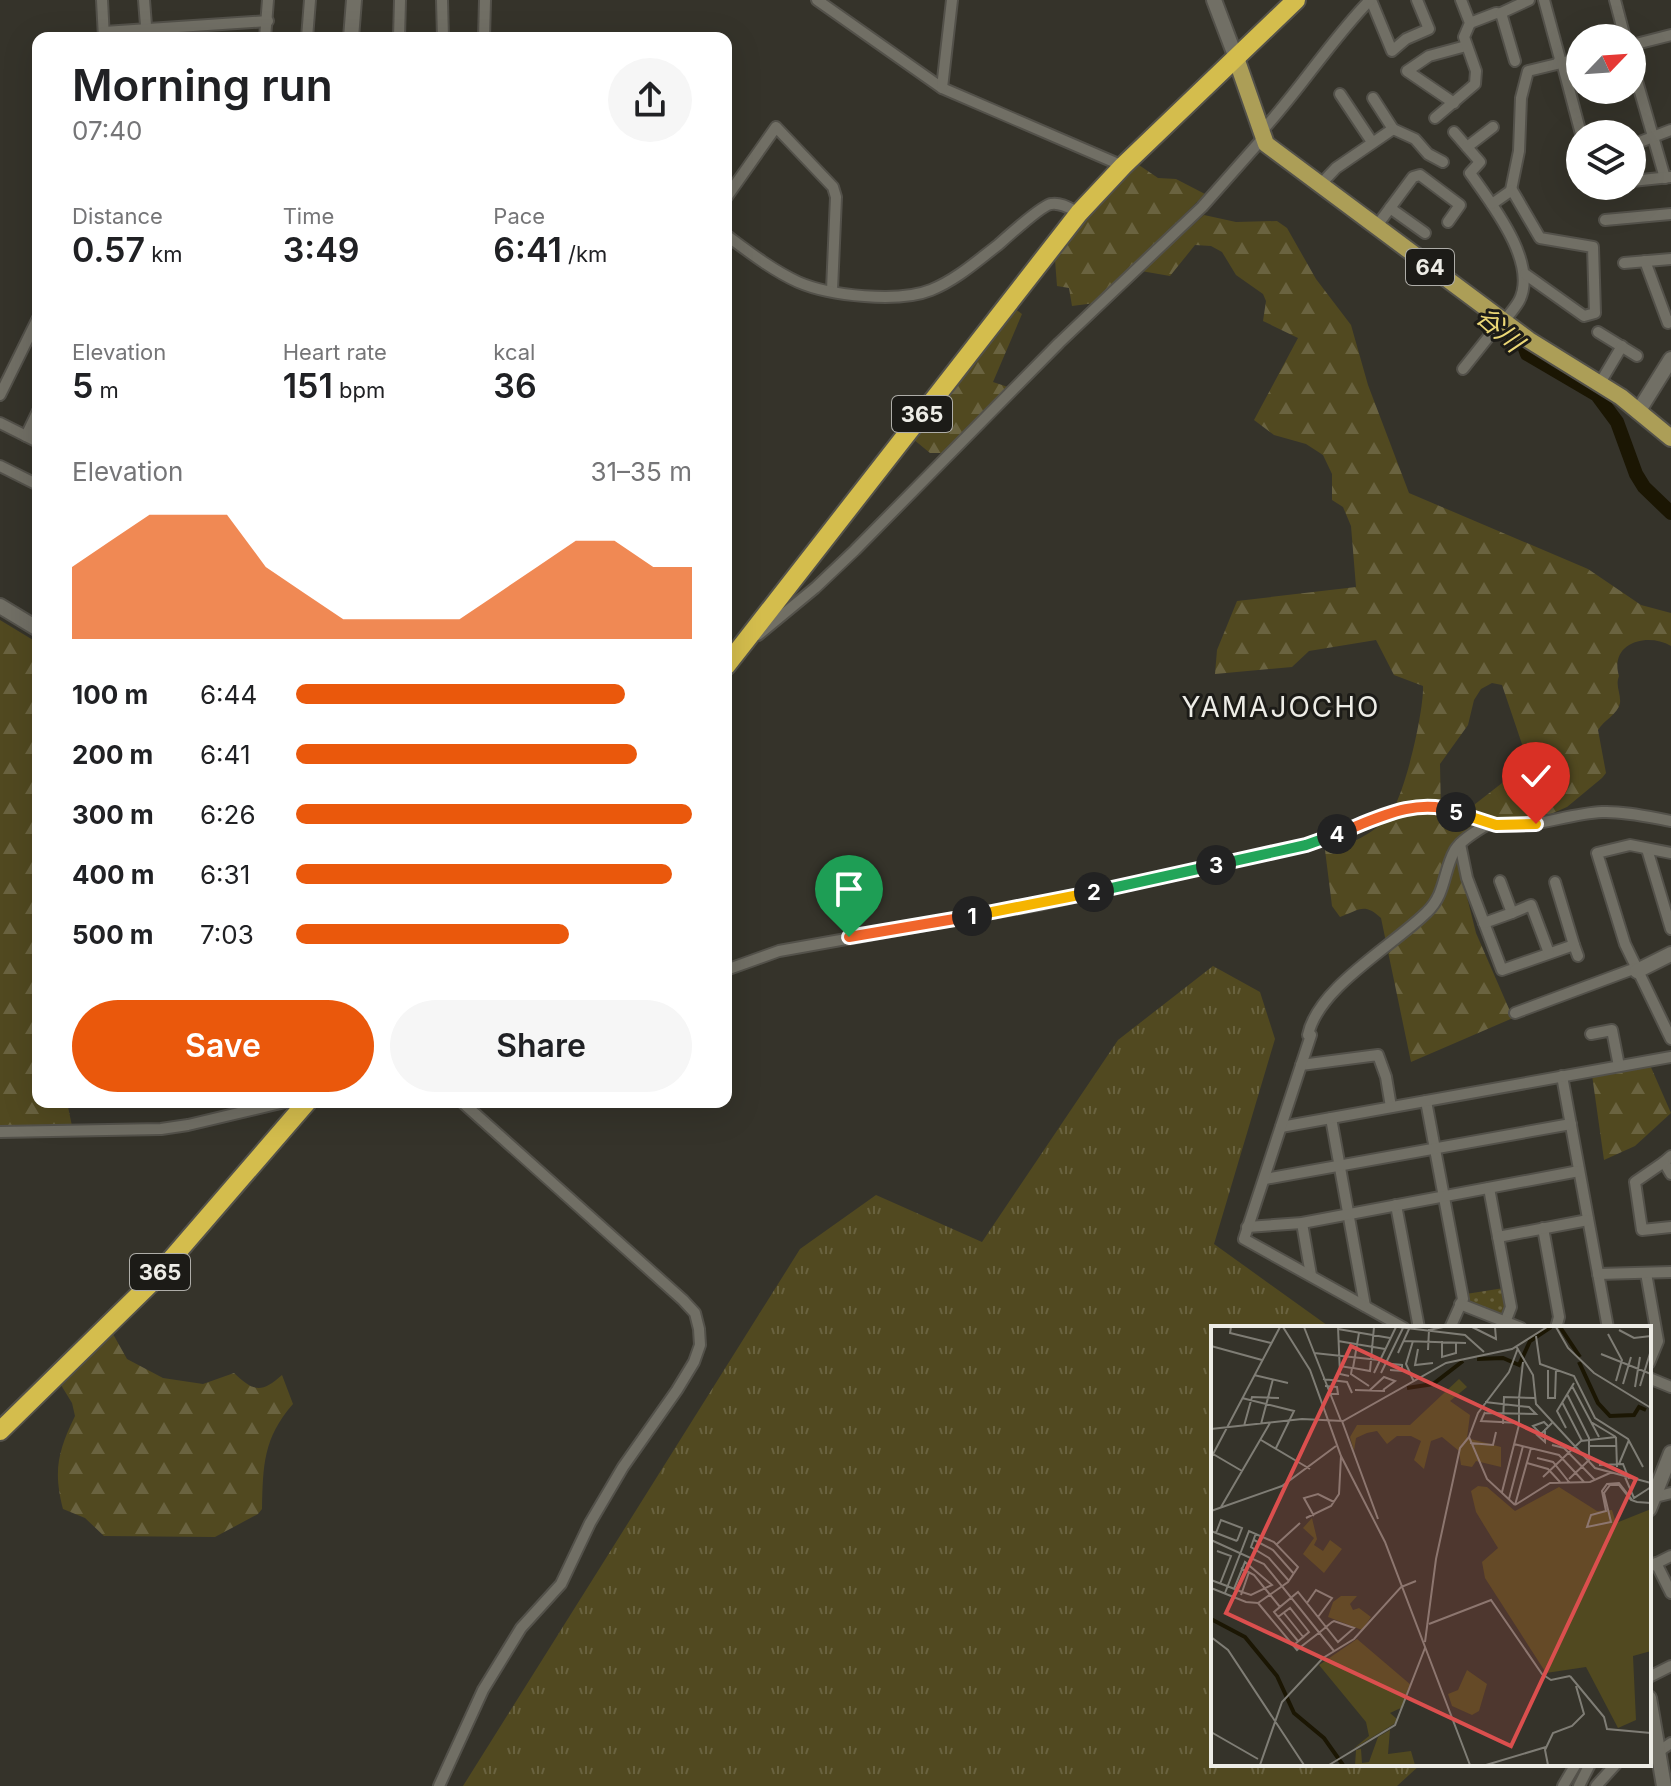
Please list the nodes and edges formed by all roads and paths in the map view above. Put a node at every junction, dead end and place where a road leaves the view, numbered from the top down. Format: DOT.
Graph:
graph roads {
  1 [pos="102,0"];
  2 [pos="144,0"];
  3 [pos="268,0"];
  4 [pos="310,0"];
  5 [pos="354,0"];
  6 [pos="400,0"];
  7 [pos="442,0"];
  8 [pos="485,0"];
  9 [pos="817,0"];
  10 [pos="952,0"];
  11 [pos="1214,0"];
  12 [pos="1296,0"];
  13 [pos="1371,0"];
  14 [pos="1417,0"];
  15 [pos="1461,0"];
  16 [pos="1529,0"];
  17 [pos="1544,0"];
  18 [pos="1615,0"];
  19 [pos="1502,14"];
  20 [pos="268,21"];
  21 [pos="1470,23"];
  22 [pos="1621,24"];
  23 [pos="104,32"];
  24 [pos="146,32"];
  25 [pos="165,32"];
  26 [pos="266,32"];
  27 [pos="307,32"];
  28 [pos="351,32"];
  29 [pos="399,32"];
  30 [pos="443,32"];
  31 [pos="484,32"];
  32 [pos="1671,35"];
  33 [pos="1646,41"];
  34 [pos="1466,46"];
  35 [pos="1236,58"];
  36 [pos="1515,61"];
  37 [pos="1566,61"];
  38 [pos="1561,62"];
  39 [pos="942,88"];
  40 [pos="1340,94"];
  41 [pos="1373,98"];
  42 [pos="1454,103"];
  43 [pos="1643,104"];
  44 [pos="1435,118"];
  45 [pos="1577,120"];
  46 [pos="1493,127"];
  47 [pos="1393,129"];
  48 [pos="1671,130"];
  49 [pos="1454,132"];
  50 [pos="1262,135"];
  51 [pos="1652,137"];
  52 [pos="1646,139"];
  53 [pos="1372,142"];
  54 [pos="1467,147"];
  55 [pos="1443,162"];
  56 [pos="1123,166"];
  57 [pos="1668,178"];
  58 [pos="1646,180"];
  59 [pos="1320,185"];
  60 [pos="732,189"];
  61 [pos="1511,190"];
  62 [pos="1492,204"];
  63 [pos="1390,208"];
  64 [pos="1079,213"];
  65 [pos="1671,214"];
  66 [pos="1605,220"];
  67 [pos="1448,222"];
  68 [pos="1376,227"];
  69 [pos="1425,233"];
  70 [pos="732,239"];
  71 [pos="1671,259"];
  72 [pos="1645,261"];
  73 [pos="1624,263"];
  74 [pos="1525,274"];
  75 [pos="832,290"];
  76 [pos="1671,321"];
  77 [pos="1500,322"];
  78 [pos="32,330"];
  79 [pos="1598,332"];
  80 [pos="1622,346"];
  81 [pos="1637,356"];
  82 [pos="1671,359"];
  83 [pos="1463,369"];
  84 [pos="1600,383"];
  85 [pos="0,395"];
  86 [pos="1638,412"];
  87 [pos="0,423"];
  88 [pos="32,424"];
  89 [pos="26,436"];
  90 [pos="1671,438"];
  91 [pos="32,439"];
  92 [pos="0,466"];
  93 [pos="32,482"];
  94 [pos="0,606"];
  95 [pos="32,625"];
  96 [pos="744,646"];
  97 [pos="732,659"];
  98 [pos="1671,821"];
  99 [pos="1488,824"];
  100 [pos="1460,844"];
  101 [pos="1647,849"];
  102 [pos="1671,853"];
  103 [pos="1500,881"];
  104 [pos="1555,882"];
  105 [pos="1512,913"];
  106 [pos="1484,923"];
  107 [pos="1671,929"];
  108 [pos="1549,953"];
  109 [pos="1671,954"];
  110 [pos="732,968"];
  111 [pos="1637,970"];
  112 [pos="1515,1013"];
  113 [pos="1591,1034"];
  114 [pos="1671,1039"];
  115 [pos="1671,1057"];
  116 [pos="1301,1065"];
  117 [pos="1619,1066"];
  118 [pos="1562,1076"];
  119 [pos="1426,1101"];
  120 [pos="1391,1107"];
  121 [pos="275,1108"];
  122 [pos="292,1108"];
  123 [pos="469,1108"];
  124 [pos="1331,1118"];
  125 [pos="1571,1124"];
  126 [pos="1281,1127"];
  127 [pos="0,1132"];
  128 [pos="1435,1148"];
  129 [pos="1668,1159"];
  130 [pos="1340,1166"];
  131 [pos="1579,1171"];
  132 [pos="1671,1174"];
  133 [pos="1265,1179"];
  134 [pos="1489,1188"];
  135 [pos="1444,1196"];
  136 [pos="1396,1205"];
  137 [pos="1349,1213"];
  138 [pos="1588,1220"];
  139 [pos="1302,1223"];
  140 [pos="1247,1227"];
  141 [pos="1671,1227"];
  142 [pos="1543,1228"];
  143 [pos="1498,1237"];
  144 [pos="1671,1272"];
  145 [pos="1646,1273"];
  146 [pos="1598,1274"];
  147 [pos="1311,1275"];
  148 [pos="1460,1304"];
  149 [pos="1365,1306"];
  150 [pos="1504,1325"];
  151 [pos="1400,1326"];
  152 [pos="1419,1326"];
  153 [pos="1451,1326"];
  154 [pos="1557,1326"];
  155 [pos="1608,1326"];
  156 [pos="1651,1358"];
  157 [pos="1651,1379"];
  158 [pos="1671,1387"];
  159 [pos="0,1431"];
  160 [pos="1671,1453"];
  161 [pos="1671,1493"];
  162 [pos="1651,1500"];
  163 [pos="1651,1502"];
  164 [pos="1671,1556"];
  165 [pos="1653,1565"];
  166 [pos="1671,1593"];
  167 [pos="1671,1666"];
  168 [pos="1651,1676"];
  169 [pos="1651,1726"];
  170 [pos="1671,1743"];
  171 [pos="1658,1752"];
  172 [pos="1575,1766"];
  173 [pos="1589,1766"];
  174 [pos="1614,1766"];
  175 [pos="1666,1772"];
  176 [pos="1601,1784"];
  177 [pos="439,1786"];
  178 [pos="1563,1786"];
  179 [pos="1579,1786"];
  180 [pos="1664,1786"];
  1 -- 23 [label="street"];
  2 -- 24 [label="street"];
  3 -- 20 [label="street"];
  4 -- 27 [label="street"];
  5 -- 28 [label="street"];
  6 -- 29 [label="street"];
  7 -- 30 [label="street"];
  8 -- 31 [label="street"];
  9 -- 39 [label="street"];
  10 -- 39 [label="street"];
  11 -- 35 [label="street"];
  12 -- 35 [label="highway, 365"];
  13 -- 14 [label="street"];
  13 -- 50 [label="street"];
  15 -- 21 [label="street"];
  16 -- 19 [label="street"];
  17 -- 38 [label="street"];
  18 -- 22 [label="street"];
  19 -- 21 [label="street"];
  19 -- 36 [label="street"];
  20 -- 25 [label="street"];
  20 -- 26 [label="street"];
  21 -- 34 [label="street"];
  32 -- 33 [label="street"];
  34 -- 42 [label="street"];
  34 -- 42 [label="street"];
  35 -- 50 [label="main road, 64"];
  35 -- 56 [label="highway, 365"];
  37 -- 38 [label="street"];
  38 -- 45 [label="street"];
  38 -- 61 [label="street"];
  39 -- 56 [label="street"];
  40 -- 53 [label="street"];
  41 -- 47 [label="street"];
  42 -- 44 [label="street"];
  43 -- 51 [label="street"];
  46 -- 54 [label="street"];
  47 -- 53 [label="street"];
  47 -- 55 [label="street"];
  48 -- 51 [label="street"];
  49 -- 54 [label="street"];
  50 -- 59 [label="main road, 64"];
  50 -- 96 [label="street"];
  51 -- 52 [label="street"];
  51 -- 57 [label="street"];
  53 -- 59 [label="street"];
  54 -- 62 [label="street"];
  56 -- 64 [label="highway, 365"];
  57 -- 58 [label="street"];
  59 -- 68 [label="main road, 64"];
  60 -- 75 [label="street"];
  61 -- 62 [label="street"];
  61 -- 74 [label="street"];
  62 -- 74 [label="street"];
  63 -- 67 [label="street"];
  63 -- 68 [label="street"];
  63 -- 69 [label="street"];
  64 -- 75 [label="street"];
  64 -- 96 [label="highway, 365"];
  65 -- 66 [label="street"];
  68 -- 77 [label="main road, 64"];
  70 -- 75 [label="street"];
  71 -- 72 [label="street"];
  72 -- 73 [label="street"];
  72 -- 76 [label="street"];
  74 -- 77 [label="street"];
  77 -- 83 [label="street"];
  77 -- 84 [label="main road, 64"];
  78 -- 85 [label="street"];
  79 -- 80 [label="street"];
  80 -- 81 [label="street"];
  80 -- 84 [label="street"];
  82 -- 86 [label="street"];
  84 -- 86 [label="main road, 64"];
  86 -- 90 [label="main road, 64"];
  87 -- 89 [label="street"];
  88 -- 89 [label="street"];
  89 -- 91 [label="street"];
  92 -- 93 [label="street"];
  94 -- 95 [label="street"];
  96 -- 97 [label="highway, 365"];
  98 -- 99 [label="street"];
  99 -- 100 [label="street"];
  99 -- 110 [label="street"];
  100 -- 106 [label="street"];
  100 -- 116 [label="street"];
  101 -- 102 [label="street"];
  101 -- 107 [label="street"];
  101 -- 111 [label="street"];
  103 -- 105 [label="street"];
  104 -- 108 [label="street"];
  105 -- 106 [label="street"];
  105 -- 108 [label="street"];
  106 -- 108 [label="street"];
  109 -- 111 [label="street"];
  111 -- 112 [label="street"];
  111 -- 114 [label="street"];
  113 -- 117 [label="street"];
  115 -- 117 [label="street"];
  116 -- 120 [label="street"];
  116 -- 126 [label="street"];
  117 -- 118 [label="street"];
  118 -- 119 [label="street"];
  118 -- 125 [label="street"];
  119 -- 120 [label="street"];
  119 -- 128 [label="street"];
  120 -- 124 [label="street"];
  121 -- 127 [label="street"];
  122 -- 159 [label="highway, 365"];
  123 -- 177 [label="street"];
  124 -- 126 [label="street"];
  124 -- 130 [label="street"];
  125 -- 128 [label="street"];
  125 -- 131 [label="street"];
  126 -- 133 [label="street"];
  128 -- 130 [label="street"];
  128 -- 135 [label="street"];
  129 -- 132 [label="street"];
  129 -- 141 [label="street"];
  130 -- 133 [label="street"];
  130 -- 137 [label="street"];
  131 -- 134 [label="street"];
  131 -- 138 [label="street"];
  133 -- 140 [label="street"];
  134 -- 135 [label="street"];
  134 -- 143 [label="street"];
  135 -- 136 [label="street"];
  135 -- 148 [label="street"];
  136 -- 137 [label="street"];
  136 -- 152 [label="street"];
  137 -- 139 [label="street"];
  137 -- 149 [label="street"];
  138 -- 142 [label="street"];
  138 -- 146 [label="street"];
  139 -- 140 [label="street"];
  139 -- 147 [label="street"];
  140 -- 147 [label="street"];
  142 -- 143 [label="street"];
  142 -- 154 [label="street"];
  143 -- 150 [label="street"];
  144 -- 145 [label="street"];
  145 -- 146 [label="street"];
  145 -- 156 [label="street"];
  146 -- 155 [label="street"];
  147 -- 149 [label="street"];
  148 -- 150 [label="street"];
  148 -- 153 [label="street"];
  149 -- 151 [label="street"];
  157 -- 158 [label="street"];
  160 -- 162 [label="street"];
  161 -- 163 [label="street"];
  164 -- 165 [label="street"];
  165 -- 166 [label="street"];
  167 -- 168 [label="street"];
  169 -- 171 [label="street"];
  170 -- 171 [label="street"];
  171 -- 175 [label="street"];
  172 -- 178 [label="street"];
  173 -- 179 [label="street"];
  174 -- 176 [label="street"];
  175 -- 180 [label="street"];
}
